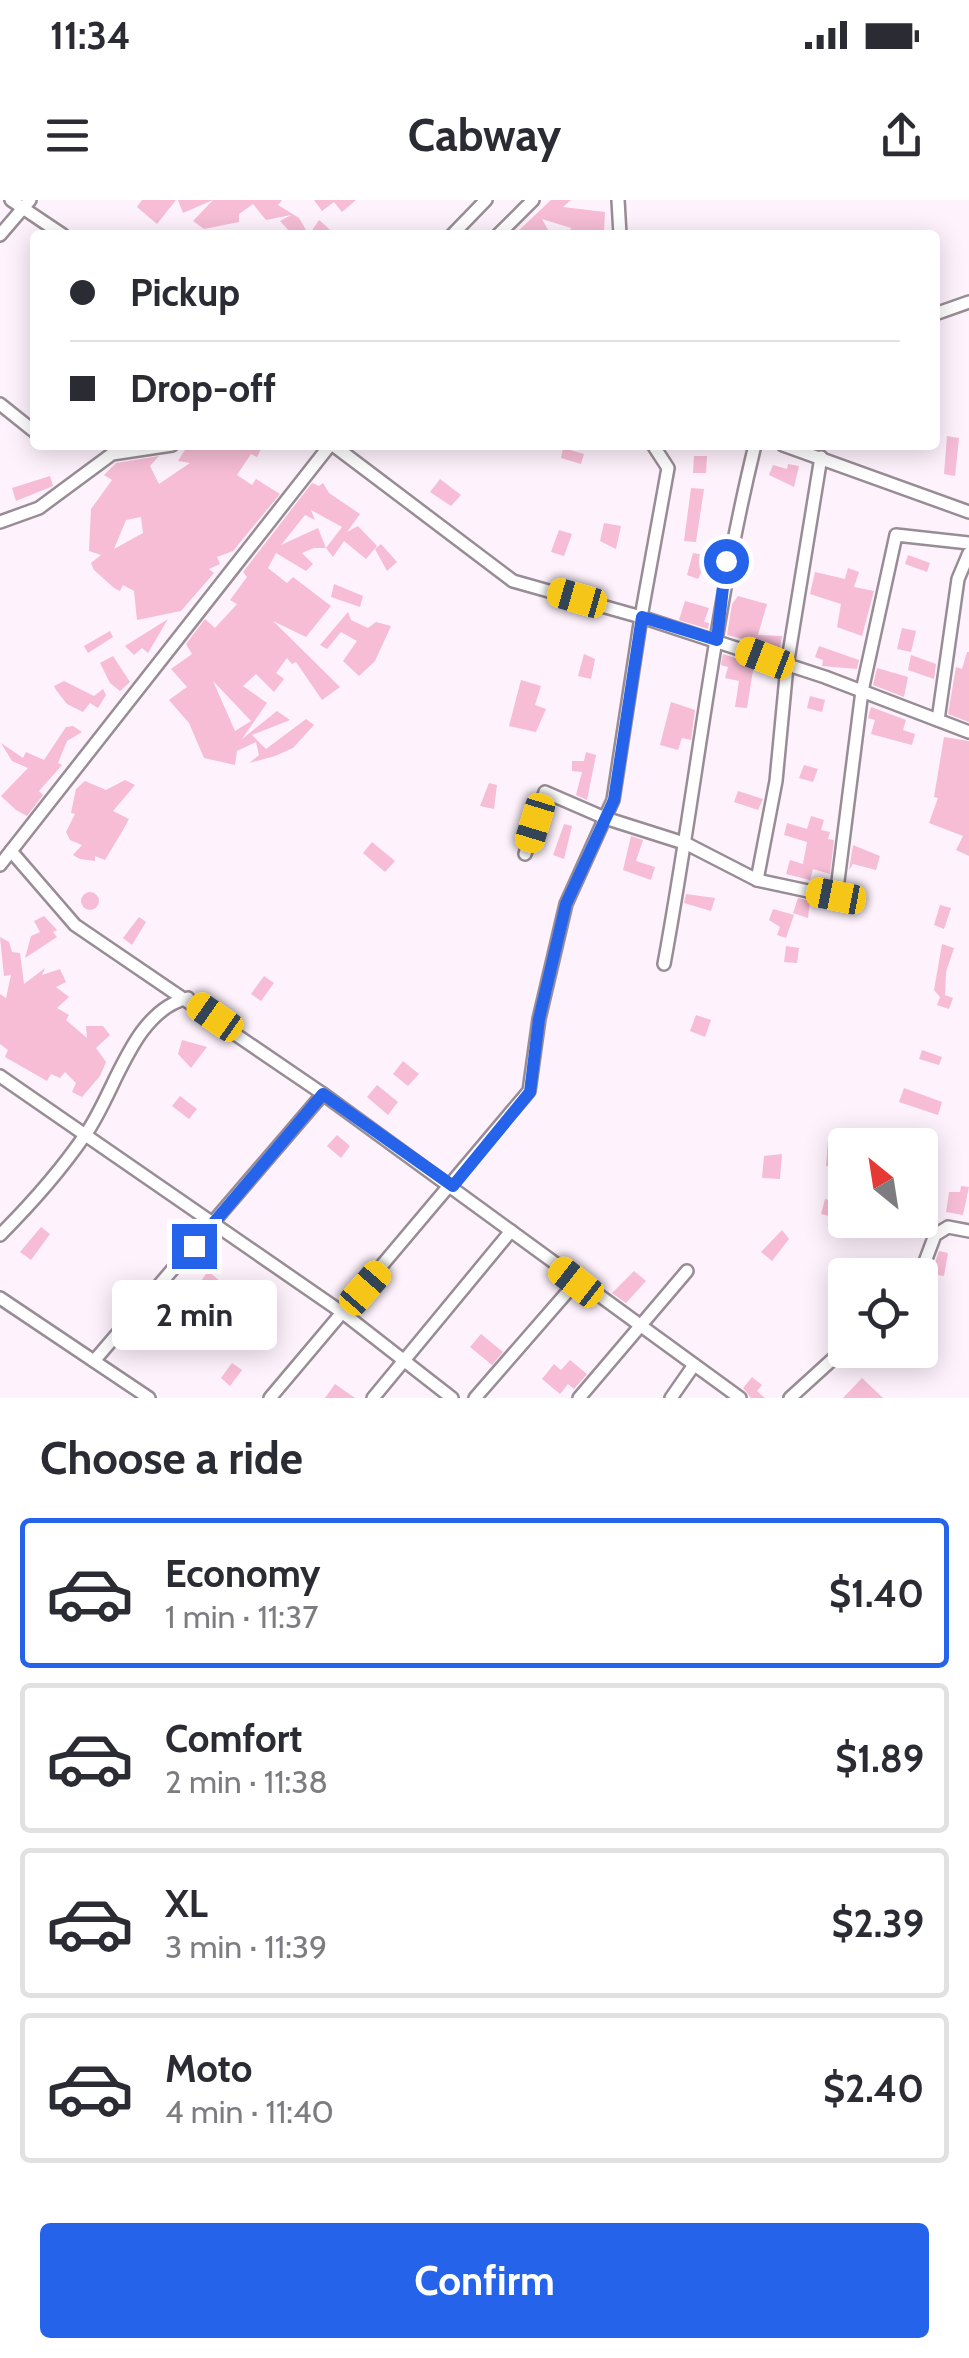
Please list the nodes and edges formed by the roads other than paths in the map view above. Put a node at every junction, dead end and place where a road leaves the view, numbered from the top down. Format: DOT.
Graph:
graph roads {
  1 [pos="11,200"];
  2 [pos="486,200"];
  3 [pos="534,200"];
  4 [pos="618,200"];
  5 [pos="26,205"];
  6 [pos="57,230"];
  7 [pos="457,230"];
  8 [pos="503,230"];
  9 [pos="620,230"];
  10 [pos="0,235"];
  11 [pos="969,302"];
  12 [pos="940,312"];
  13 [pos="0,404"];
  14 [pos="30,428"];
  15 [pos="139,450"];
  16 [pos="328,450"];
  17 [pos="339,450"];
  18 [pos="656,450"];
  19 [pos="754,450"];
  20 [pos="800,450"];
  21 [pos="821,456"];
  22 [pos="969,512"];
  23 [pos="0,522"];
  24 [pos="969,543"];
  25 [pos="969,552"];
  26 [pos="642,617"];
  27 [pos="717,640"];
  28 [pos="787,666"];
  29 [pos="862,691"];
  30 [pos="938,720"];
  31 [pos="969,732"];
  32 [pos="606,818"];
  33 [pos="686,844"];
  34 [pos="12,851"];
  35 [pos="526,854"];
  36 [pos="0,865"];
  37 [pos="757,880"];
  38 [pos="664,964"];
  39 [pos="188,998"];
  40 [pos="0,1076"];
  41 [pos="323,1094"];
  42 [pos="86,1134"];
  43 [pos="453,1186"];
  44 [pos="212,1225"];
  45 [pos="511,1231"];
  46 [pos="969,1231"];
  47 [pos="0,1235"];
  48 [pos="926,1258"];
  49 [pos="686,1271"];
  50 [pos="576,1282"];
  51 [pos="0,1298"];
  52 [pos="342,1313"];
  53 [pos="642,1328"];
  54 [pos="94,1360"];
  55 [pos="403,1360"];
  56 [pos="828,1363"];
  57 [pos="694,1365"];
  58 [pos="150,1398"];
  59 [pos="270,1398"];
  60 [pos="374,1398"];
  61 [pos="452,1398"];
  62 [pos="475,1398"];
  63 [pos="579,1398"];
  64 [pos="671,1398"];
  65 [pos="740,1398"];
  66 [pos="790,1398"];
  1 -- 5 [label="street"];
  2 -- 7 [label="street"];
  3 -- 8 [label="street"];
  4 -- 9 [label="street"];
  5 -- 6 [label="street"];
  5 -- 10 [label="street"];
  11 -- 12 [label="street"];
  13 -- 14 [label="street"];
  15 -- 23 [label="street"];
  16 -- 34 [label="street"];
  17 -- 26 [label="street"];
  18 -- 26 [label="street"];
  19 -- 27 [label="street"];
  20 -- 21 [label="street"];
  21 -- 22 [label="street"];
  21 -- 28 [label="street"];
  24 -- 29 [label="street"];
  25 -- 30 [label="street"];
  26 -- 27 [label="street"];
  26 -- 32 [label="street"];
  27 -- 28 [label="street"];
  27 -- 33 [label="street"];
  28 -- 29 [label="street"];
  28 -- 37 [label="street"];
  29 -- 30 [label="street"];
  29 -- 37 [label="street"];
  30 -- 31 [label="street"];
  32 -- 33 [label="street"];
  32 -- 35 [label="street"];
  32 -- 43 [label="street"];
  33 -- 37 [label="street"];
  33 -- 38 [label="street"];
  34 -- 36 [label="street"];
  34 -- 39 [label="street"];
  39 -- 41 [label="street"];
  39 -- 42 [label="street"];
  40 -- 42 [label="street"];
  41 -- 43 [label="street"];
  41 -- 44 [label="street"];
  42 -- 44 [label="street"];
  42 -- 47 [label="street"];
  43 -- 45 [label="street"];
  43 -- 52 [label="street"];
  44 -- 52 [label="street"];
  44 -- 54 [label="street"];
  45 -- 50 [label="street"];
  45 -- 55 [label="street"];
  46 -- 48 [label="street"];
  49 -- 53 [label="street"];
  50 -- 53 [label="street"];
  50 -- 62 [label="street"];
  51 -- 54 [label="street"];
  52 -- 55 [label="street"];
  52 -- 59 [label="street"];
  53 -- 57 [label="street"];
  53 -- 63 [label="street"];
  54 -- 58 [label="street"];
  55 -- 60 [label="street"];
  55 -- 61 [label="street"];
  56 -- 66 [label="street"];
  57 -- 64 [label="street"];
  57 -- 65 [label="street"];
}
